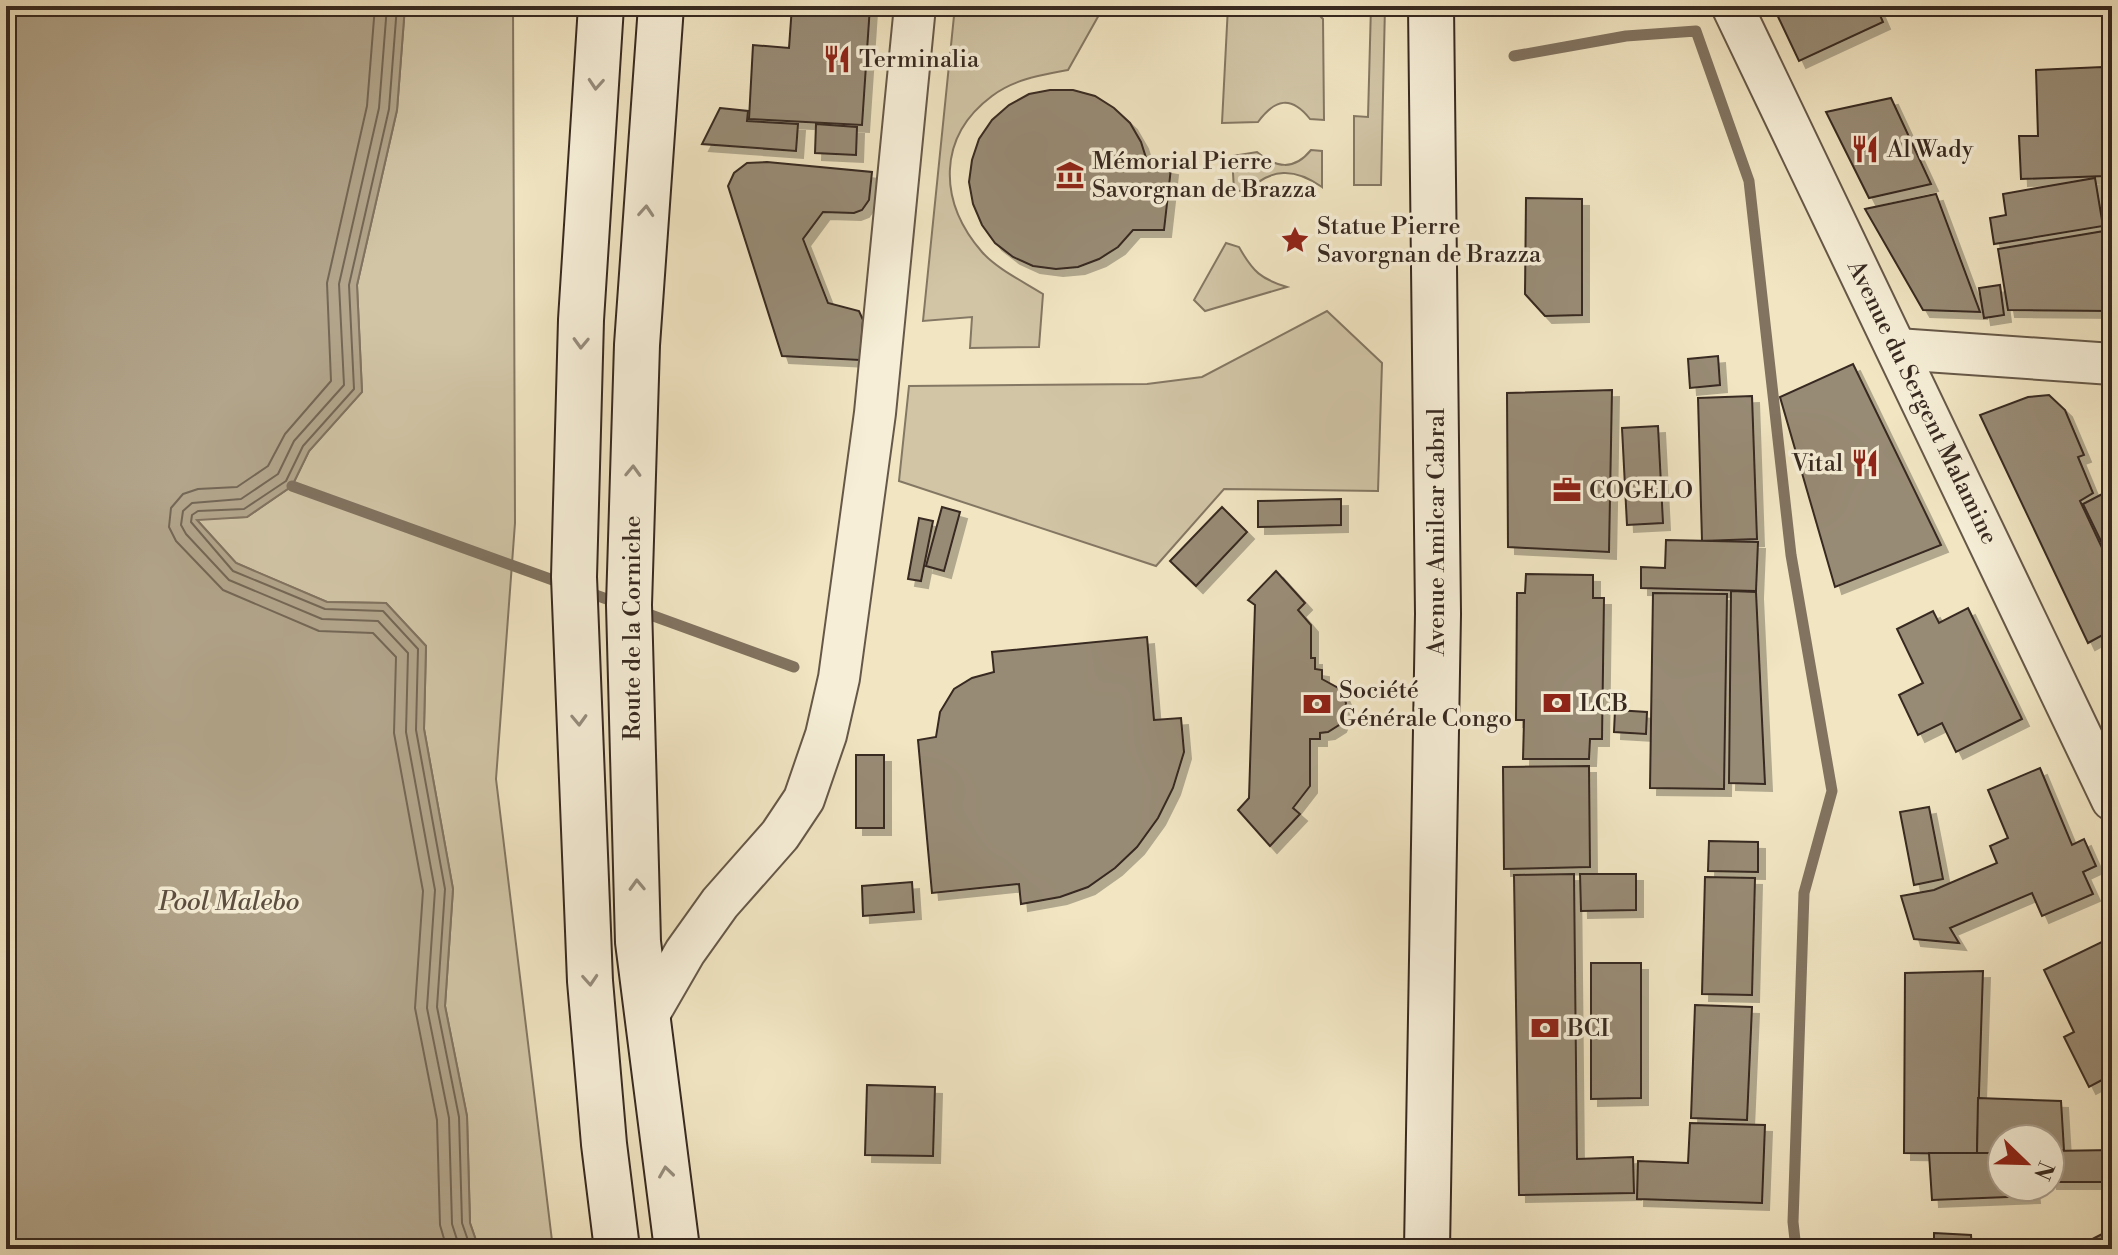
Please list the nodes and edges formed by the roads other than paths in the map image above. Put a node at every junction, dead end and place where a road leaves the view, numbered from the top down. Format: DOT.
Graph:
graph roads {
  1 [pos="601,6"];
  2 [pos="661,6"];
  3 [pos="915,6"];
  4 [pos="1431,6"];
  5 [pos="1732,6"];
  6 [pos="1897,349"];
  7 [pos="2112,364"];
  8 [pos="2112,800"];
  9 [pos="648,1016"];
  10 [pos="617,1249"];
  11 [pos="677,1249"];
  12 [pos="1427,1249"];
  1 -- 10 [label="main road, one-way"];
  9 -- 2 [label="main road, Route de la Corniche, one-way"];
  3 -- 9 [label="street"];
  4 -- 12 [label="main road, Avenue Amilcar Cabral"];
  5 -- 6 [label="street, Avenue du Sergent Malamine"];
  6 -- 7 [label="street"];
  6 -- 8 [label="street, Avenue du Sergent Malamine"];
  11 -- 9 [label="main road, Route de la Corniche, one-way"];
}
